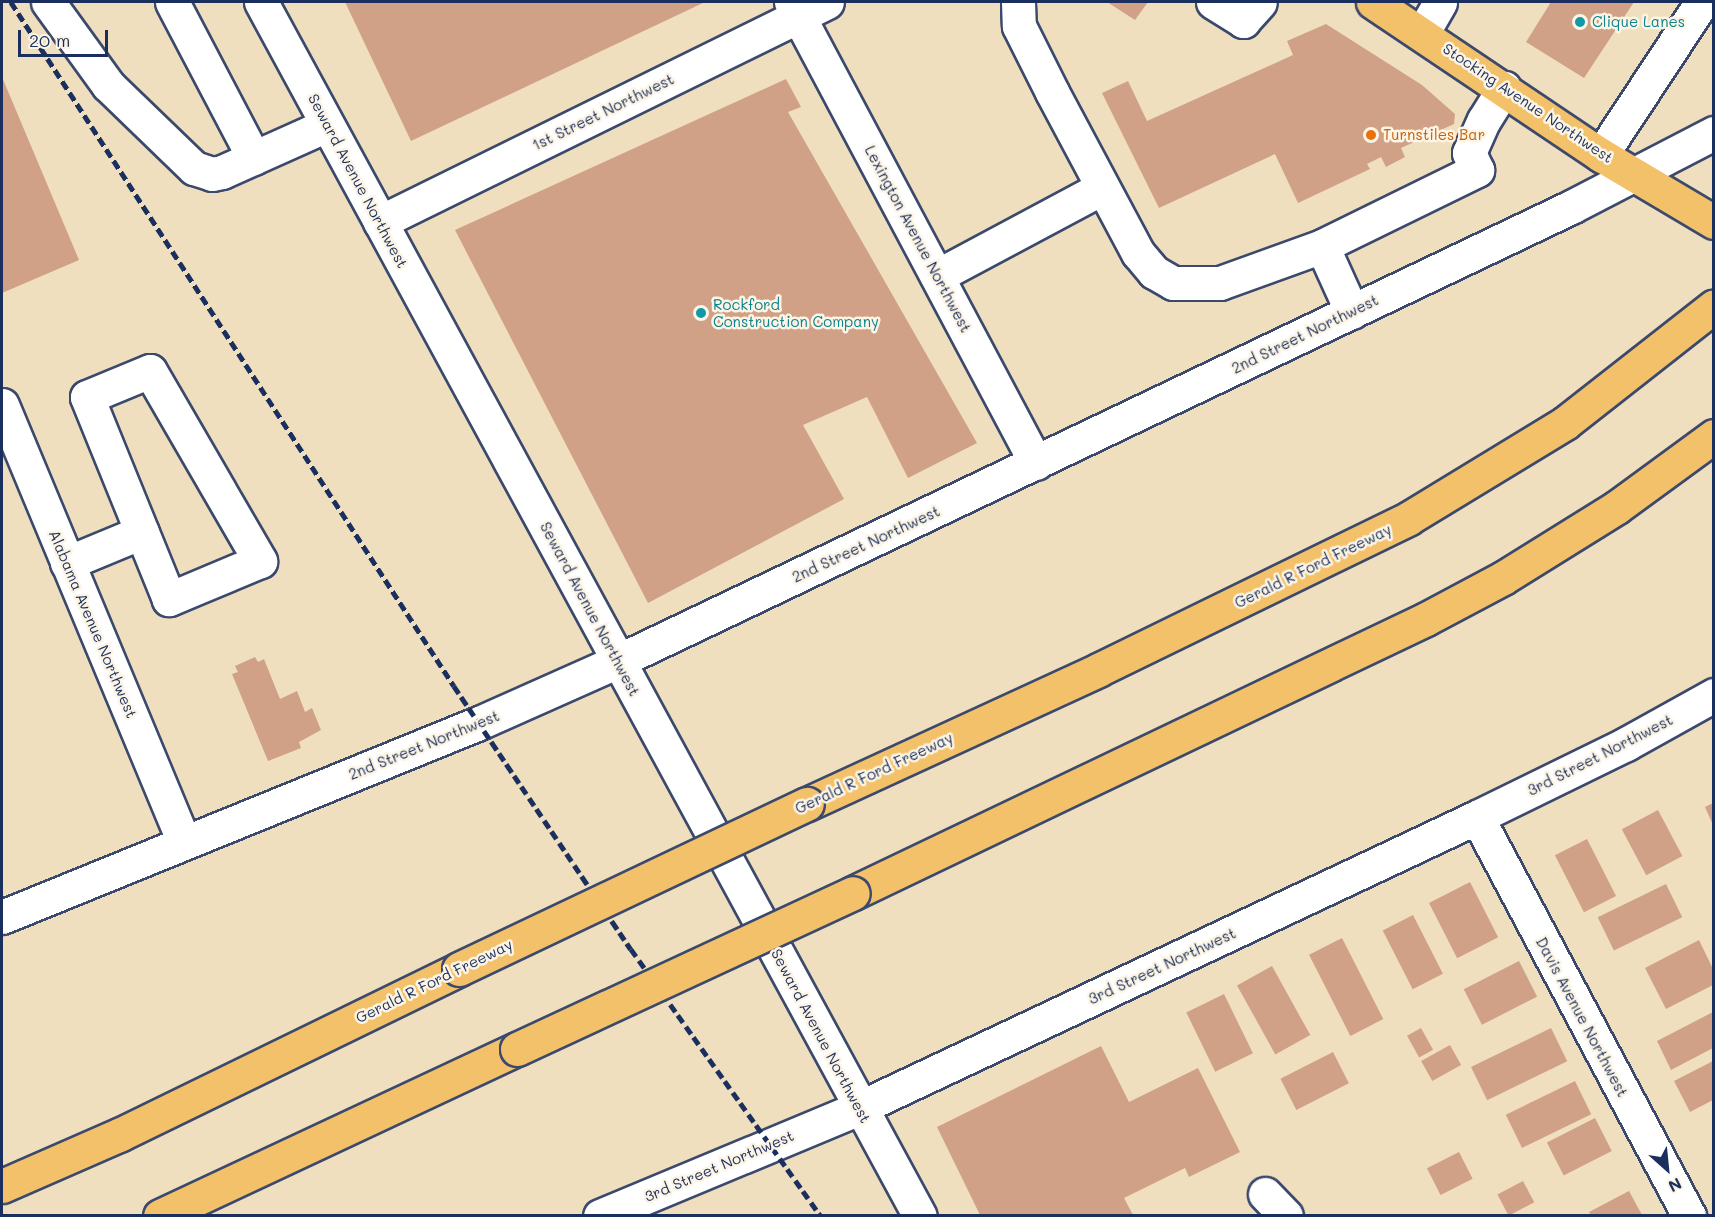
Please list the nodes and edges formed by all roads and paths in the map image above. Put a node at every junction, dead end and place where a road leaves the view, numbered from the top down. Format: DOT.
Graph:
graph roads {
  1 [pos="48,2"];
  2 [pos="172,2"];
  3 [pos="261,2"];
  4 [pos="1018,2"];
  5 [pos="1214,2"];
  6 [pos="1260,2"];
  7 [pos="1373,2"];
  8 [pos="1440,2"];
  9 [pos="1702,2"];
  10 [pos="806,6"];
  11 [pos="1423,32"];
  12 [pos="1504,88"];
  13 [pos="327,125"];
  14 [pos="1713,133"];
  15 [pos="1601,155"];
  16 [pos="254,158"];
  17 [pos="1638,175"];
  18 [pos="1102,188"];
  19 [pos="380,222"];
  20 [pos="1713,222"];
  21 [pos="1322,246"];
  22 [pos="937,276"];
  23 [pos="1713,306"];
  24 [pos="1352,312"];
  25 [pos="2,405"];
  26 [pos="1713,436"];
  27 [pos="1036,464"];
  28 [pos="142,532"];
  29 [pos="68,563"];
  30 [pos="618,661"];
  31 [pos="1713,695"];
  32 [pos="1477,817"];
  33 [pos="184,843"];
  34 [pos="2,917"];
  35 [pos="859,1108"];
  36 [pos="2,1186"];
  37 [pos="620,1212"];
  38 [pos="160,1215"];
  39 [pos="920,1215"];
  40 [pos="1689,1215"];
  1 -- 16 [label="street"];
  2 -- 16 [label="street"];
  3 -- 13 [label="street, Seward Avenue Northwest"];
  4 -- 18 [label="street"];
  5 -- 6 [label="street"];
  7 -- 11 [label="main road, Stocking Avenue Northwest"];
  8 -- 11 [label="street"];
  9 -- 15 [label="street"];
  10 -- 19 [label="street, 1st Street Northwest"];
  10 -- 22 [label="street, Lexington Avenue Northwest"];
  11 -- 12 [label="main road, Stocking Avenue Northwest"];
  12 -- 15 [label="main road, Stocking Avenue Northwest"];
  12 -- 21 [label="street"];
  13 -- 16 [label="street"];
  13 -- 19 [label="street, Seward Avenue Northwest"];
  14 -- 17 [label="street, 2nd Street Northwest"];
  15 -- 17 [label="main road, Stocking Avenue Northwest"];
  17 -- 20 [label="main road, Stocking Avenue Northwest"];
  17 -- 24 [label="street, 2nd Street Northwest"];
  18 -- 21 [label="street"];
  18 -- 22 [label="street"];
  19 -- 30 [label="street, Seward Avenue Northwest"];
  21 -- 24 [label="street"];
  22 -- 27 [label="street, Lexington Avenue Northwest"];
  23 -- 36 [label="main road, Gerald R Ford Freeway, bridge"];
  24 -- 27 [label="street, 2nd Street Northwest"];
  25 -- 29 [label="street, Alabama Avenue Northwest"];
  26 -- 38 [label="main road, bridge"];
  27 -- 30 [label="street, 2nd Street Northwest"];
  28 -- 28 [label="street"];
  28 -- 29 [label="street"];
  29 -- 33 [label="street, Alabama Avenue Northwest"];
  30 -- 33 [label="street, 2nd Street Northwest"];
  30 -- 35 [label="street, Seward Avenue Northwest"];
  31 -- 32 [label="street, 3rd Street Northwest"];
  32 -- 35 [label="street, 3rd Street Northwest"];
  32 -- 40 [label="street, Davis Avenue Northwest"];
  33 -- 34 [label="street, 2nd Street Northwest"];
  35 -- 37 [label="street, 3rd Street Northwest"];
  35 -- 39 [label="street, Seward Avenue Northwest"];
}
